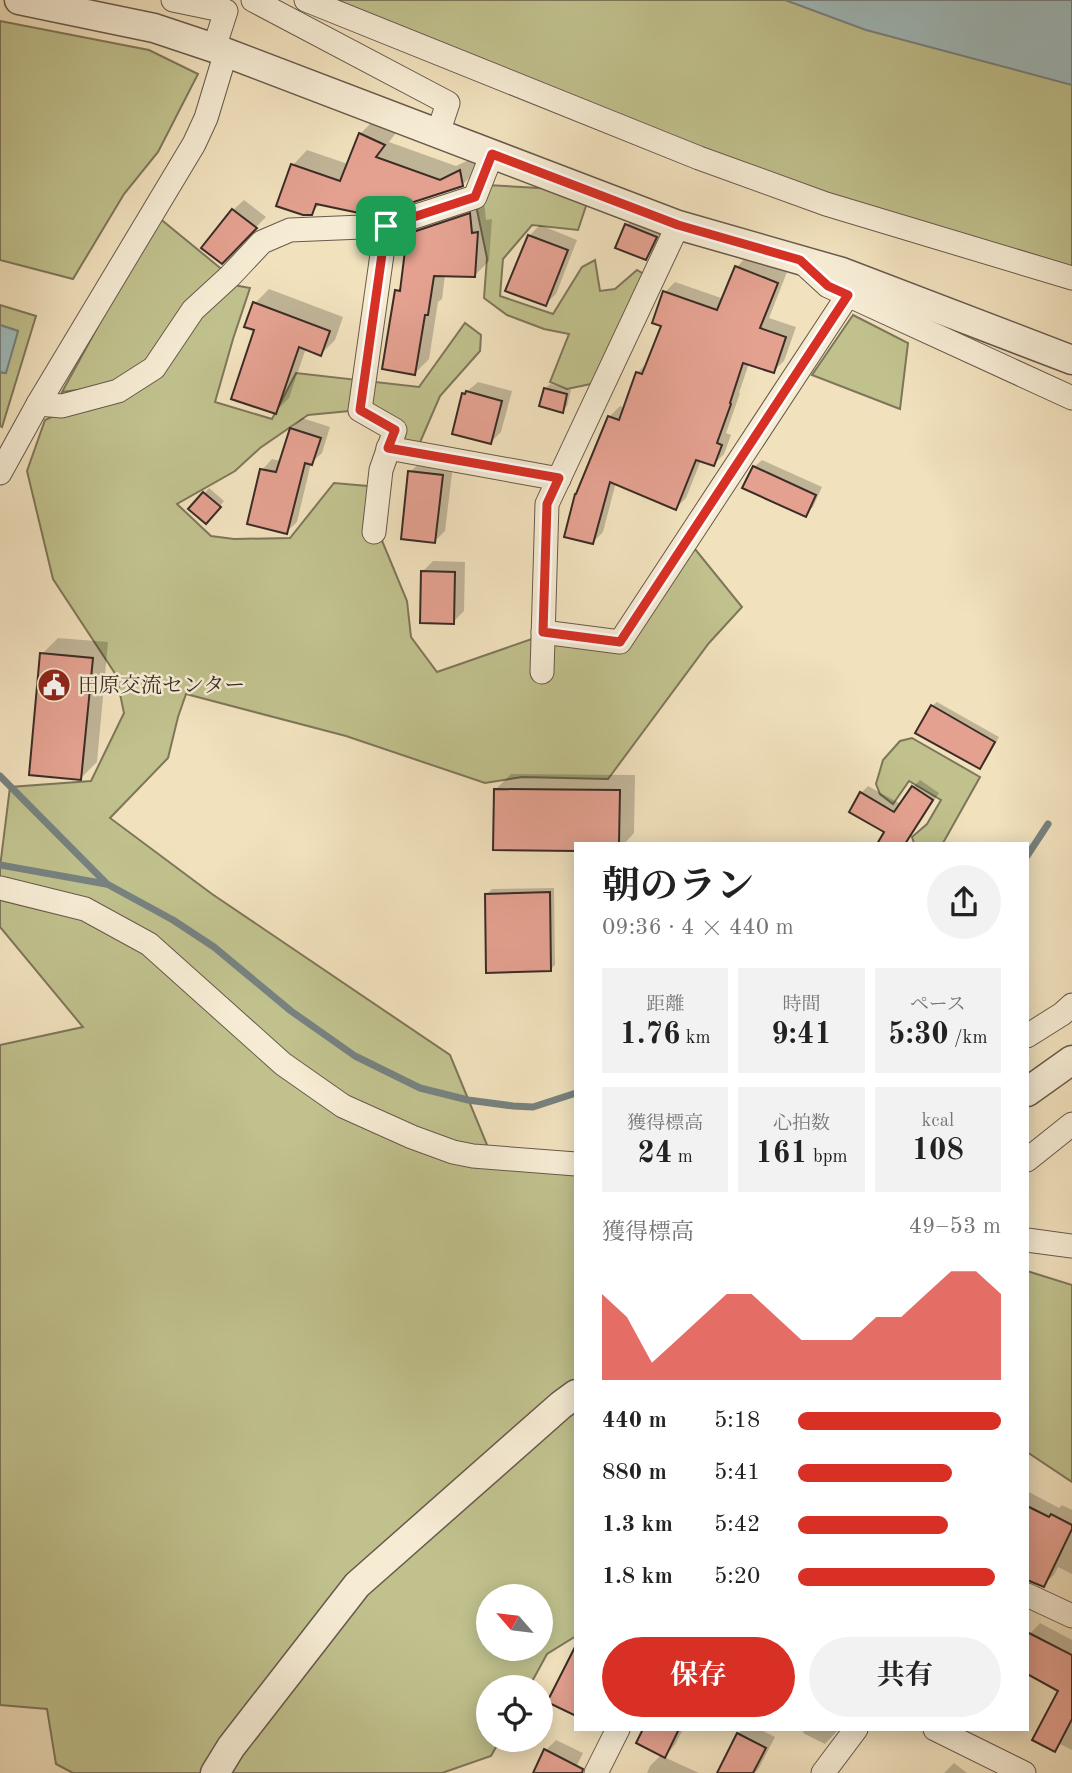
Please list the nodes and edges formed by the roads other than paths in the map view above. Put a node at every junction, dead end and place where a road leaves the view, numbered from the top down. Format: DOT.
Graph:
graph roads {
  1 [pos="19,0"];
  2 [pos="173,0"];
  3 [pos="253,0"];
  4 [pos="306,0"];
  5 [pos="220,50"];
  6 [pos="438,133"];
  7 [pos="492,154"];
  8 [pos="678,225"];
  9 [pos="386,226"];
  10 [pos="800,260"];
  11 [pos="1072,278"];
  12 [pos="848,295"];
  13 [pos="1072,360"];
  14 [pos="1072,398"];
  15 [pos="38,404"];
  16 [pos="388,448"];
  17 [pos="0,472"];
  18 [pos="559,478"];
  19 [pos="374,532"];
  20 [pos="543,632"];
  21 [pos="542,672"];
  22 [pos="0,888"];
  23 [pos="1072,1005"];
  24 [pos="1029,1035"];
  25 [pos="1072,1060"];
  26 [pos="1029,1091"];
  27 [pos="1072,1124"];
  28 [pos="1029,1158"];
  29 [pos="574,1164"];
  30 [pos="1029,1240"];
  31 [pos="1072,1246"];
  32 [pos="574,1395"];
  33 [pos="1029,1596"];
  34 [pos="1072,1616"];
  35 [pos="617,1731"];
  36 [pos="855,1731"];
  37 [pos="939,1731"];
  38 [pos="215,1773"];
  39 [pos="596,1773"];
  40 [pos="824,1773"];
  41 [pos="1024,1773"];
  1 -- 5 [label="street"];
  2 -- 5 [label="street"];
  3 -- 6 [label="street"];
  4 -- 11 [label="street"];
  5 -- 6 [label="street"];
  5 -- 15 [label="street"];
  6 -- 7 [label="street"];
  7 -- 8 [label="street"];
  7 -- 9 [label="street"];
  8 -- 10 [label="street"];
  8 -- 18 [label="street"];
  9 -- 15 [label="street"];
  9 -- 16 [label="street"];
  10 -- 12 [label="street"];
  10 -- 13 [label="street"];
  12 -- 14 [label="street"];
  12 -- 20 [label="street"];
  15 -- 17 [label="street"];
  16 -- 18 [label="street"];
  16 -- 19 [label="street"];
  18 -- 20 [label="street"];
  20 -- 21 [label="street"];
  22 -- 29 [label="street"];
  23 -- 24 [label="street"];
  25 -- 26 [label="street"];
  27 -- 28 [label="street"];
  30 -- 31 [label="street"];
  32 -- 38 [label="street"];
  33 -- 34 [label="street"];
  35 -- 39 [label="street"];
  36 -- 40 [label="street"];
  37 -- 41 [label="street"];
}
